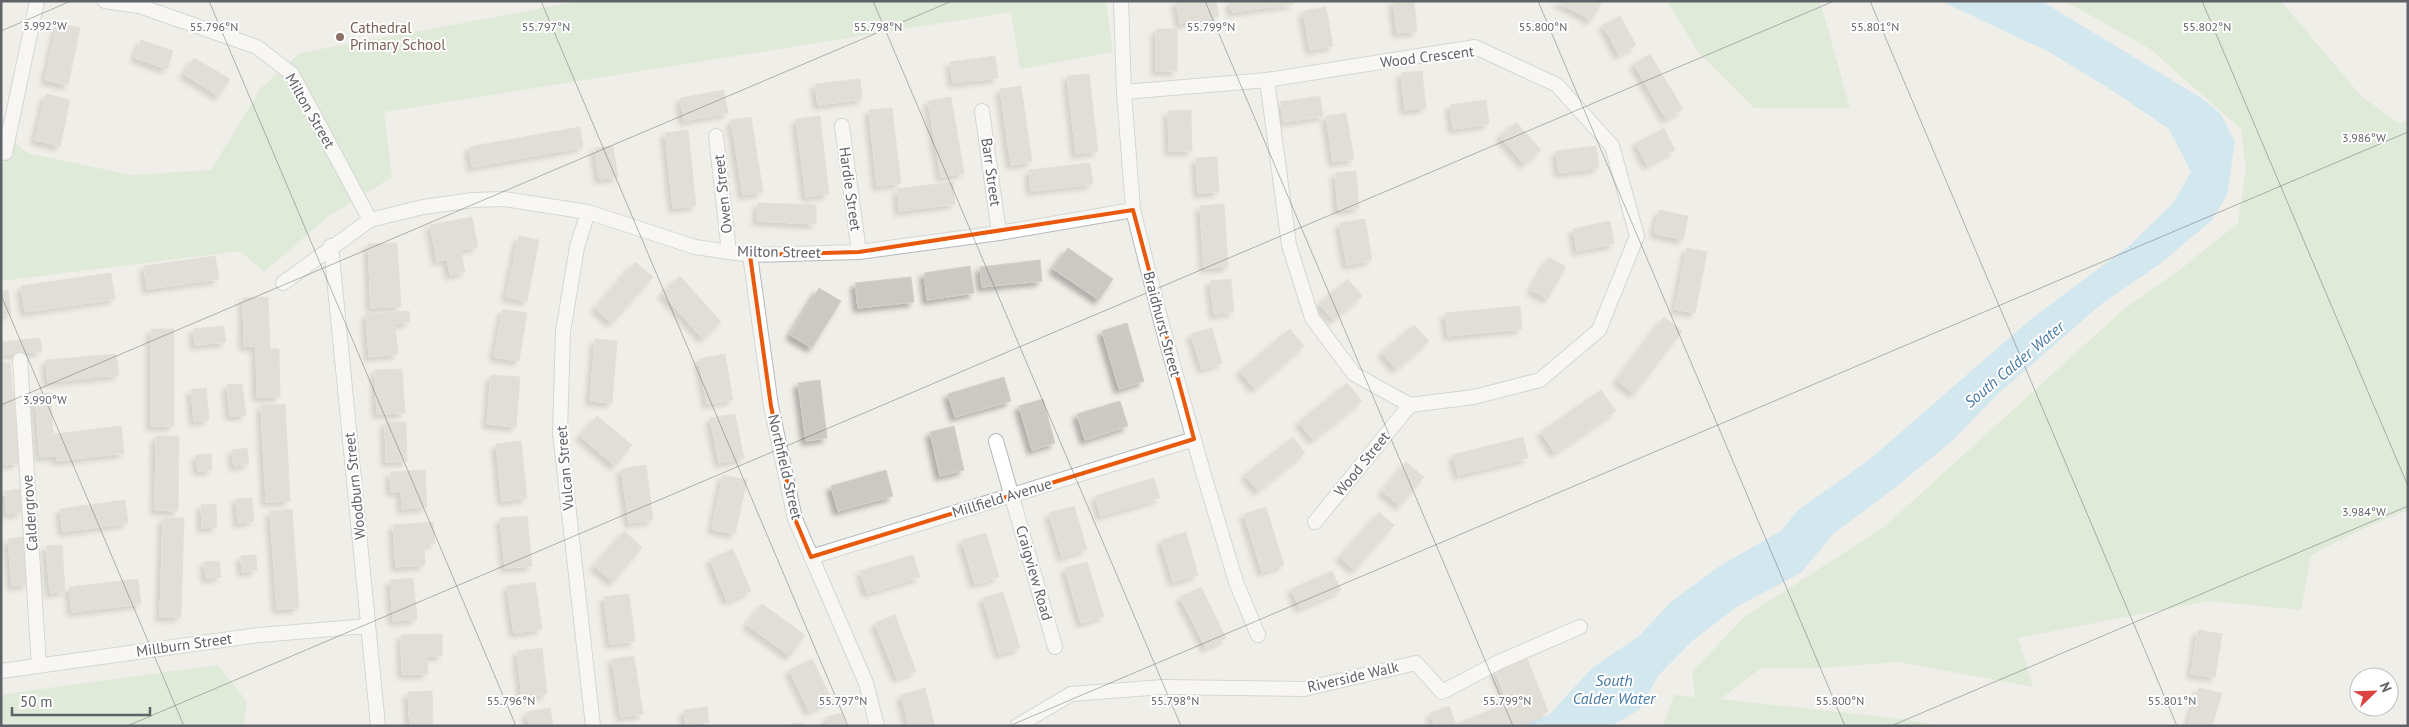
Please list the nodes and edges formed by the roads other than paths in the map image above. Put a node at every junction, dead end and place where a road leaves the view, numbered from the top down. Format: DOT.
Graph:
graph roads {
  1 [pos="37,1"];
  2 [pos="105,1"];
  3 [pos="1121,1"];
  4 [pos="139,4"];
  5 [pos="1267,80"];
  6 [pos="1124,92"];
  7 [pos="982,111"];
  8 [pos="842,126"];
  9 [pos="716,136"];
  10 [pos="5,153"];
  11 [pos="1133,210"];
  12 [pos="588,212"];
  13 [pos="370,220"];
  14 [pos="999,234"];
  15 [pos="331,246"];
  16 [pos="729,252"];
  17 [pos="859,252"];
  18 [pos="750,255"];
  19 [pos="283,282"];
  20 [pos="20,360"];
  21 [pos="1410,405"];
  22 [pos="1194,439"];
  23 [pos="996,442"];
  24 [pos="1011,496"];
  25 [pos="1315,522"];
  26 [pos="811,557"];
  27 [pos="368,626"];
  28 [pos="1580,627"];
  29 [pos="1258,635"];
  30 [pos="1055,646"];
  31 [pos="39,666"];
  32 [pos="1,670"];
  33 [pos="378,726"];
  34 [pos="593,726"];
  35 [pos="877,726"];
  36 [pos="1017,726"];
  1 -- 10 [label="street"];
  2 -- 4 [label="street, Milton Street"];
  3 -- 6 [label="street, Braidhurst Street"];
  4 -- 13 [label="street, Milton Street"];
  5 -- 6 [label="street, Wood Crescent"];
  5 -- 21 [label="street"];
  5 -- 21 [label="street, Wood Crescent"];
  6 -- 11 [label="street, Braidhurst Street"];
  7 -- 14 [label="street, Barr Street"];
  8 -- 17 [label="street, Hardie Street"];
  9 -- 16 [label="street, Owen Street"];
  11 -- 14 [label="street, Milton Street"];
  11 -- 22 [label="street, Braidhurst Street"];
  12 -- 13 [label="street, Milton Street"];
  12 -- 16 [label="street, Milton Street"];
  12 -- 34 [label="street, Vulcan Street"];
  13 -- 15 [label="street, Milton Street"];
  14 -- 17 [label="street, Milton Street"];
  15 -- 19 [label="street, Milton Street"];
  15 -- 27 [label="street, Woodburn Street"];
  16 -- 18 [label="street, Milton Street"];
  17 -- 18 [label="street, Milton Street"];
  18 -- 26 [label="street, Northfield Street"];
  20 -- 31 [label="street, Caldergrove"];
  21 -- 25 [label="street, Wood Street"];
  22 -- 24 [label="street, Millfield Avenue"];
  22 -- 29 [label="street, Braidhurst Street"];
  23 -- 24 [label="street, Craigview Road"];
  24 -- 26 [label="street, Millfield Avenue"];
  24 -- 30 [label="street, Craigview Road"];
  26 -- 35 [label="street, Northfield Street"];
  27 -- 31 [label="street, Millburn Street"];
  27 -- 33 [label="street, Woodburn Street"];
  28 -- 36 [label="street, Riverside Walk"];
  31 -- 32 [label="street, Millburn Street"];
}
